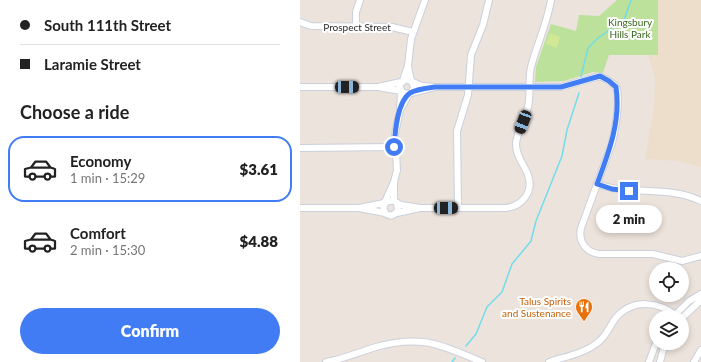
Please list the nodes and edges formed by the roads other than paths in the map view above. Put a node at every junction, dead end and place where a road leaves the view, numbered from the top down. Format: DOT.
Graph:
graph roads {
  1 [pos="360,0"];
  2 [pos="426,0"];
  3 [pos="489,0"];
  4 [pos="552,0"];
  5 [pos="300,22"];
  6 [pos="356,26"];
  7 [pos="414,32"];
  8 [pos="408,66"];
  9 [pos="402,81"];
  10 [pos="412,81"];
  11 [pos="529,86"];
  12 [pos="300,87"];
  13 [pos="378,87"];
  14 [pos="435,87"];
  15 [pos="468,87"];
  16 [pos="401,91"];
  17 [pos="410,94"];
  18 [pos="400,110"];
  19 [pos="394,147"];
  20 [pos="300,148"];
  21 [pos="394,182"];
  22 [pos="597,184"];
  23 [pos="701,201"];
  24 [pos="385,203"];
  25 [pos="395,203"];
  26 [pos="300,208"];
  27 [pos="359,208"];
  28 [pos="420,208"];
  29 [pos="458,208"];
  30 [pos="397,212"];
  31 [pos="384,213"];
  32 [pos="701,256"];
  33 [pos="701,294"];
  34 [pos="701,300"];
  35 [pos="665,310"];
  36 [pos="681,310"];
  37 [pos="689,311"];
  38 [pos="653,350"];
  39 [pos="663,350"];
  40 [pos="701,350"];
  41 [pos="326,362"];
  42 [pos="482,362"];
  43 [pos="549,362"];
  44 [pos="649,362"];
  45 [pos="660,362"];
  46 [pos="694,362"];
  1 -- 6 [label="street"];
  2 -- 7 [label="street"];
  3 -- 15 [label="street"];
  4 -- 11 [label="street"];
  5 -- 6 [label="street, Prospect Street"];
  6 -- 7 [label="street, Prospect Street"];
  7 -- 8 [label="street"];
  8 -- 9 [label="street"];
  8 -- 10 [label="street"];
  9 -- 10 [label="street"];
  9 -- 13 [label="street"];
  9 -- 16 [label="street"];
  10 -- 14 [label="street"];
  10 -- 17 [label="street"];
  11 -- 15 [label="street"];
  11 -- 22 [label="street"];
  11 -- 29 [label="street"];
  12 -- 13 [label="street"];
  13 -- 16 [label="street"];
  14 -- 15 [label="street"];
  14 -- 17 [label="street"];
  15 -- 29 [label="street"];
  16 -- 17 [label="street"];
  16 -- 18 [label="street"];
  17 -- 18 [label="street"];
  18 -- 19 [label="street"];
  19 -- 20 [label="street"];
  19 -- 21 [label="street"];
  21 -- 24 [label="street"];
  21 -- 25 [label="street"];
  22 -- 23 [label="street"];
  22 -- 32 [label="street"];
  24 -- 25 [label="street"];
  24 -- 27 [label="street"];
  24 -- 31 [label="street"];
  25 -- 28 [label="street"];
  25 -- 30 [label="street"];
  26 -- 27 [label="street"];
  27 -- 31 [label="street"];
  28 -- 29 [label="street"];
  28 -- 30 [label="street"];
  30 -- 31 [label="street"];
  33 -- 36 [label="street"];
  34 -- 37 [label="street"];
  35 -- 43 [label="street"];
  38 -- 44 [label="street"];
  39 -- 45 [label="street"];
  40 -- 46 [label="street"];
  41 -- 42 [label="street"];
}
